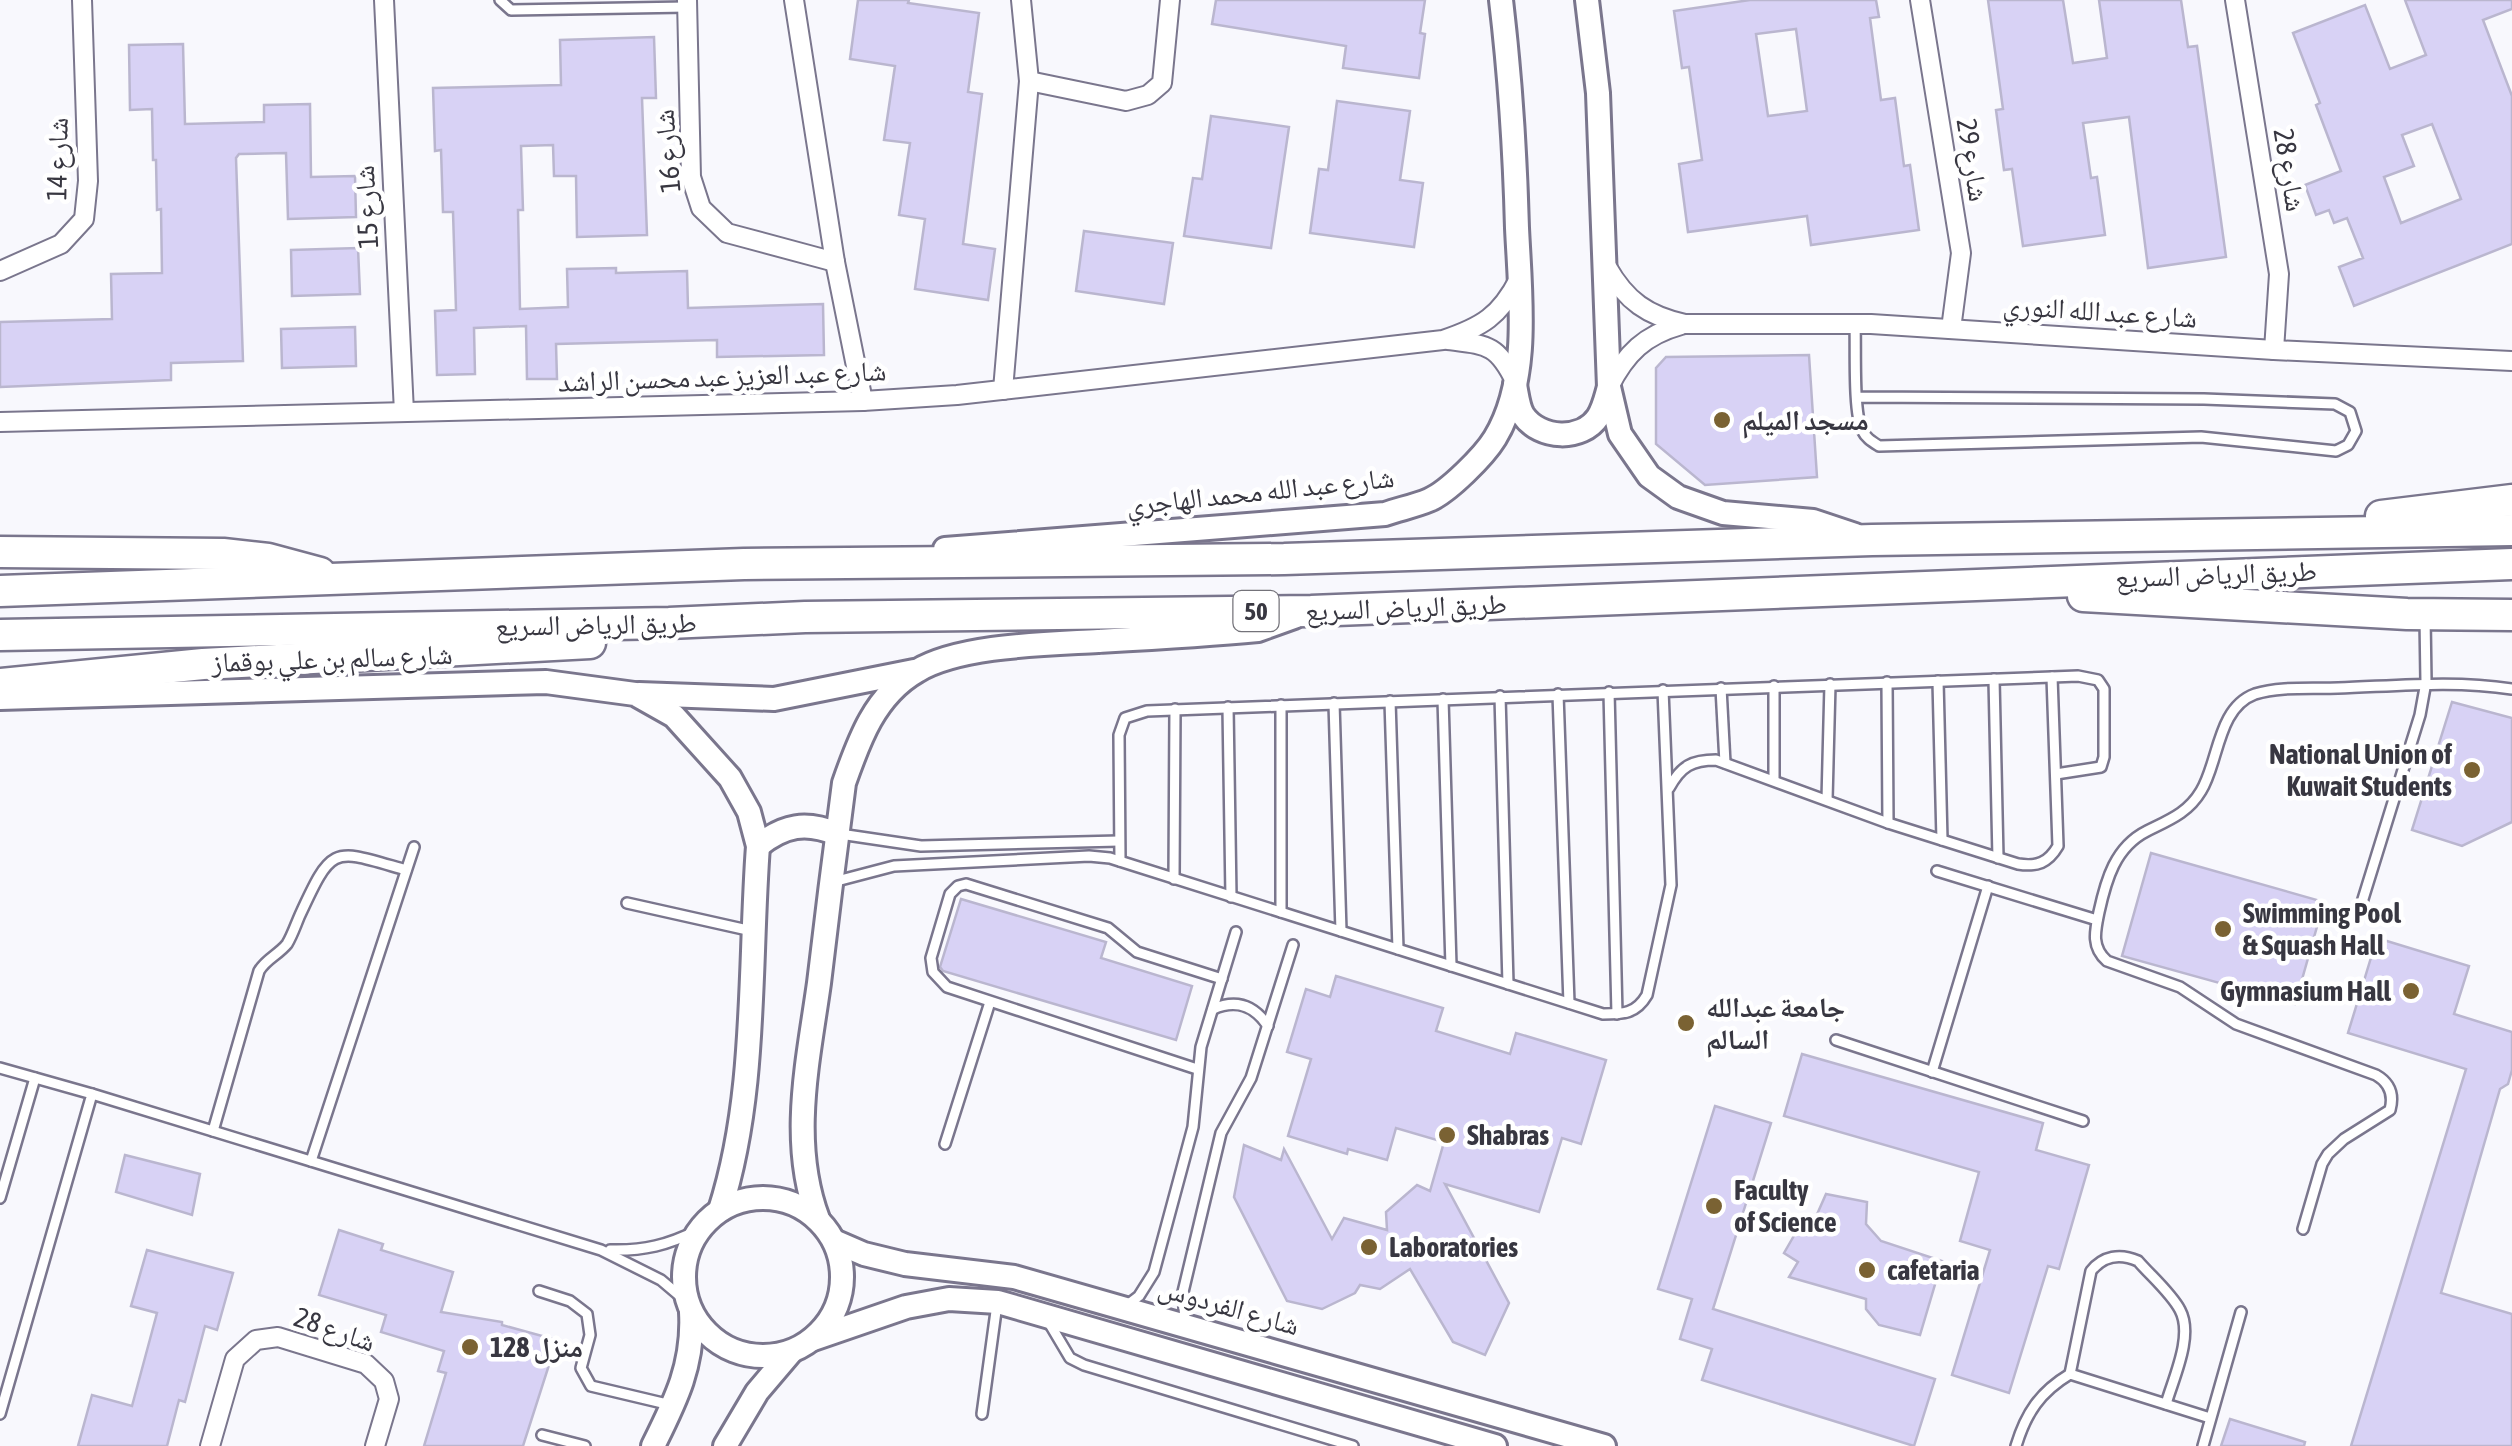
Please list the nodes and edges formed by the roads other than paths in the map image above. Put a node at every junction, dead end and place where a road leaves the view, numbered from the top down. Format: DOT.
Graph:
graph roads {
  1 [pos="82,0"];
  2 [pos="384,0"];
  3 [pos="500,0"];
  4 [pos="794,0"];
  5 [pos="1021,0"];
  6 [pos="1170,0"];
  7 [pos="1502,0"];
  8 [pos="1587,0"];
  9 [pos="1920,0"];
  10 [pos="2235,0"];
  11 [pos="687,4"];
  12 [pos="1029,81"];
  13 [pos="835,262"];
  14 [pos="1606,266"];
  15 [pos="0,271"];
  16 [pos="1519,279"];
  17 [pos="1685,324"];
  18 [pos="1855,324"];
  19 [pos="1952,330"];
  20 [pos="1443,340"];
  21 [pos="2274,350"];
  22 [pos="2512,361"];
  23 [pos="1515,381"];
  24 [pos="1609,387"];
  25 [pos="1003,390"];
  26 [pos="1858,396"];
  27 [pos="864,401"];
  28 [pos="404,412"];
  29 [pos="0,422"];
  30 [pos="2512,500"];
  31 [pos="2512,530"];
  32 [pos="2234,534"];
  33 [pos="1872,540"];
  34 [pos="0,552"];
  35 [pos="744,564"];
  36 [pos="2512,564"];
  37 [pos="347,581"];
  38 [pos="1940,585"];
  39 [pos="0,591"];
  40 [pos="1311,611"];
  41 [pos="2425,614"];
  42 [pos="2512,615"];
  43 [pos="668,623"];
  44 [pos="0,634"];
  45 [pos="918,670"];
  46 [pos="2052,677"];
  47 [pos="1994,679"];
  48 [pos="1938,681"];
  49 [pos="1886,682"];
  50 [pos="2426,682"];
  51 [pos="0,684"];
  52 [pos="1830,684"];
  53 [pos="1774,686"];
  54 [pos="1721,688"];
  55 [pos="2512,689"];
  56 [pos="1663,690"];
  57 [pos="1609,692"];
  58 [pos="635,694"];
  59 [pos="1558,694"];
  60 [pos="1500,696"];
  61 [pos="0,698"];
  62 [pos="1442,699"];
  63 [pos="1390,701"];
  64 [pos="1334,703"];
  65 [pos="1281,705"];
  66 [pos="1228,708"];
  67 [pos="1175,710"];
  68 [pos="1725,763"];
  69 [pos="2056,774"];
  70 [pos="1774,780"];
  71 [pos="1668,791"];
  72 [pos="1827,800"];
  73 [pos="1888,823"];
  74 [pos="837,834"];
  75 [pos="1120,840"];
  76 [pos="1942,840"];
  77 [pos="758,846"];
  78 [pos="414,847"];
  79 [pos="1998,858"];
  80 [pos="1120,861"];
  81 [pos="406,870"];
  82 [pos="1937,871"];
  83 [pos="1174,879"];
  84 [pos="831,882"];
  85 [pos="1988,886"];
  86 [pos="1232,897"];
  87 [pos="627,902"];
  88 [pos="1282,912"];
  89 [pos="2359,912"];
  90 [pos="2097,920"];
  91 [pos="752,931"];
  92 [pos="1341,931"];
  93 [pos="1236,932"];
  94 [pos="1294,945"];
  95 [pos="1398,949"];
  96 [pos="1451,966"];
  97 [pos="1222,979"];
  98 [pos="1508,984"];
  99 [pos="990,1002"];
  100 [pos="1569,1003"];
  101 [pos="1212,1009"];
  102 [pos="1617,1014"];
  103 [pos="1268,1026"];
  104 [pos="1836,1040"];
  105 [pos="0,1068"];
  106 [pos="1198,1068"];
  107 [pos="1932,1072"];
  108 [pos="35,1078"];
  109 [pos="92,1094"];
  110 [pos="2083,1121"];
  111 [pos="213,1131"];
  112 [pos="945,1144"];
  113 [pos="311,1161"];
  114 [pos="0,1198"];
  115 [pos="720,1210"];
  116 [pos="818,1219"];
  117 [pos="2303,1229"];
  118 [pos="698,1230"];
  119 [pos="834,1241"];
  120 [pos="602,1250"];
  121 [pos="540,1291"];
  122 [pos="998,1302"];
  123 [pos="689,1307"];
  124 [pos="1124,1308"];
  125 [pos="2241,1312"];
  126 [pos="1044,1314"];
  127 [pos="1185,1325"];
  128 [pos="813,1339"];
  129 [pos="791,1352"];
  130 [pos="2070,1374"];
  131 [pos="2166,1404"];
  132 [pos="674,1405"];
  133 [pos="0,1414"];
  134 [pos="982,1414"];
  135 [pos="2210,1418"];
  136 [pos="542,1435"];
  137 [pos="210,1446"];
  138 [pos="375,1446"];
  139 [pos="585,1446"];
  140 [pos="654,1446"];
  141 [pos="725,1446"];
  142 [pos="1353,1446"];
  143 [pos="1495,1446"];
  144 [pos="1604,1446"];
  145 [pos="2016,1446"];
  146 [pos="2203,1446"];
  1 -- 15 [label="street, شارع 14"];
  2 -- 28 [label="street, شارع 15"];
  3 -- 11 [label="lane"];
  4 -- 13 [label="street"];
  5 -- 12 [label="street"];
  6 -- 12 [label="street"];
  7 -- 16 [label="main road, شارع عبد الله محمد الهاجري"];
  8 -- 14 [label="main road"];
  9 -- 19 [label="street, شارع 29"];
  10 -- 21 [label="street, شارع 28"];
  11 -- 13 [label="street, شارع 16"];
  12 -- 25 [label="street"];
  13 -- 27 [label="street"];
  14 -- 17 [label="street, شارع عبد الله النوري"];
  14 -- 24 [label="main road"];
  16 -- 20 [label="street, شارع عبد العزيز عبد محسن الراشد"];
  16 -- 23 [label="main road, شارع عبد الله محمد الهاجري"];
  17 -- 18 [label="street, شارع عبد الله النوري"];
  17 -- 24 [label="street, شارع عبد الله النوري"];
  18 -- 19 [label="street, شارع عبد الله النوري"];
  18 -- 26 [label="lane"];
  19 -- 21 [label="street, شارع عبد الله النوري"];
  20 -- 23 [label="street, شارع عبد العزيز عبد محسن الراشد"];
  20 -- 25 [label="street, شارع عبد العزيز عبد محسن الراشد"];
  21 -- 22 [label="street, شارع عبد الله النوري"];
  23 -- 24 [label="main road"];
  23 -- 35 [label="main road, شارع عبد الله محمد الهاجري"];
  24 -- 33 [label="main road"];
  25 -- 27 [label="street, شارع عبد العزيز عبد محسن الراشد"];
  26 -- 26 [label="lane"];
  27 -- 28 [label="street, شارع عبد العزيز عبد محسن الراشد"];
  28 -- 29 [label="street, شارع عبد العزيز عبد محسن الراشد"];
  30 -- 32 [label="highway"];
  31 -- 32 [label="highway, طريق الرياض السريع / 50"];
  32 -- 33 [label="highway, طريق الرياض السريع / 50"];
  33 -- 35 [label="highway, طريق الرياض السريع / 50"];
  34 -- 37 [label="highway"];
  35 -- 37 [label="highway, طريق الرياض السريع / 50"];
  36 -- 38 [label="highway, طريق الرياض السريع / 50"];
  37 -- 39 [label="highway, طريق الرياض السريع / 50"];
  38 -- 40 [label="highway, طريق الرياض السريع / 50"];
  38 -- 41 [label="highway"];
  40 -- 43 [label="highway, طريق الرياض السريع / 50"];
  40 -- 45 [label="main road"];
  41 -- 42 [label="highway"];
  41 -- 50 [label="lane"];
  43 -- 44 [label="highway, طريق الرياض السريع / 50"];
  43 -- 51 [label="highway"];
  45 -- 58 [label="main road"];
  45 -- 74 [label="main road"];
  46 -- 47 [label="lane"];
  46 -- 69 [label="lane"];
  46 -- 69 [label="lane"];
  47 -- 48 [label="lane"];
  47 -- 79 [label="lane"];
  48 -- 49 [label="lane"];
  48 -- 76 [label="lane"];
  49 -- 52 [label="lane"];
  49 -- 73 [label="lane"];
  50 -- 55 [label="lane"];
  50 -- 89 [label="lane"];
  50 -- 90 [label="lane"];
  52 -- 53 [label="lane"];
  52 -- 72 [label="lane"];
  53 -- 54 [label="lane"];
  53 -- 70 [label="lane"];
  54 -- 56 [label="lane"];
  54 -- 68 [label="lane"];
  56 -- 57 [label="lane"];
  56 -- 71 [label="lane"];
  57 -- 59 [label="lane"];
  57 -- 102 [label="lane"];
  58 -- 61 [label="main road, شارع سالم بن علي بوقماز"];
  58 -- 77 [label="main road, شارع سالم بن علي بوقماز"];
  59 -- 60 [label="lane"];
  59 -- 100 [label="lane"];
  60 -- 62 [label="lane"];
  60 -- 98 [label="lane"];
  62 -- 63 [label="lane"];
  62 -- 96 [label="lane"];
  63 -- 64 [label="lane"];
  63 -- 95 [label="lane"];
  64 -- 65 [label="lane"];
  64 -- 92 [label="lane"];
  65 -- 66 [label="lane"];
  65 -- 88 [label="lane"];
  66 -- 67 [label="lane"];
  66 -- 86 [label="lane"];
  67 -- 75 [label="lane"];
  67 -- 83 [label="lane"];
  68 -- 70 [label="lane"];
  68 -- 71 [label="lane"];
  69 -- 79 [label="lane"];
  70 -- 72 [label="lane"];
  71 -- 102 [label="lane"];
  72 -- 73 [label="lane"];
  73 -- 76 [label="lane"];
  74 -- 75 [label="lane"];
  74 -- 77 [label="main road"];
  74 -- 84 [label="main road"];
  75 -- 80 [label="lane"];
  76 -- 79 [label="lane"];
  77 -- 91 [label="main road, شارع سالم بن علي بوقماز"];
  78 -- 81 [label="lane"];
  80 -- 83 [label="lane"];
  80 -- 84 [label="lane"];
  81 -- 111 [label="lane"];
  81 -- 113 [label="lane"];
  82 -- 85 [label="lane"];
  83 -- 86 [label="lane"];
  84 -- 116 [label="main road"];
  85 -- 90 [label="lane"];
  85 -- 107 [label="lane"];
  86 -- 88 [label="lane"];
  87 -- 91 [label="lane"];
  88 -- 92 [label="lane"];
  90 -- 117 [label="lane"];
  91 -- 115 [label="main road, شارع سالم بن علي بوقماز"];
  92 -- 95 [label="lane"];
  93 -- 97 [label="lane"];
  94 -- 103 [label="lane"];
  95 -- 96 [label="lane"];
  96 -- 98 [label="lane"];
  97 -- 99 [label="lane"];
  97 -- 101 [label="lane"];
  98 -- 100 [label="lane"];
  99 -- 106 [label="lane"];
  99 -- 112 [label="lane"];
  100 -- 102 [label="lane"];
  101 -- 103 [label="lane"];
  101 -- 106 [label="lane"];
  103 -- 127 [label="lane"];
  104 -- 107 [label="lane"];
  105 -- 108 [label="lane"];
  106 -- 124 [label="lane"];
  107 -- 110 [label="lane"];
  108 -- 109 [label="lane"];
  108 -- 114 [label="lane"];
  109 -- 111 [label="lane"];
  109 -- 133 [label="lane"];
  111 -- 113 [label="lane"];
  113 -- 120 [label="lane"];
  115 -- 116 [label="main road"];
  115 -- 118 [label="main road"];
  116 -- 119 [label="main road"];
  118 -- 120 [label="lane"];
  118 -- 123 [label="main road"];
  119 -- 124 [label="main road, شارع الفردوس"];
  119 -- 128 [label="main road"];
  120 -- 123 [label="lane"];
  121 -- 132 [label="lane"];
  122 -- 126 [label="main road"];
  122 -- 128 [label="main road"];
  122 -- 134 [label="lane"];
  123 -- 129 [label="main road"];
  123 -- 132 [label="main road"];
  124 -- 127 [label="main road, شارع الفردوس"];
  125 -- 135 [label="lane"];
  126 -- 142 [label="lane"];
  126 -- 143 [label="main road"];
  127 -- 144 [label="main road, شارع الفردوس"];
  128 -- 129 [label="main road"];
  129 -- 141 [label="main road"];
  130 -- 131 [label="lane"];
  130 -- 131 [label="lane"];
  130 -- 145 [label="lane"];
  131 -- 135 [label="lane"];
  132 -- 140 [label="main road"];
  135 -- 146 [label="lane"];
  136 -- 139 [label="lane"];
  137 -- 138 [label="street, شارع 28"];
}
